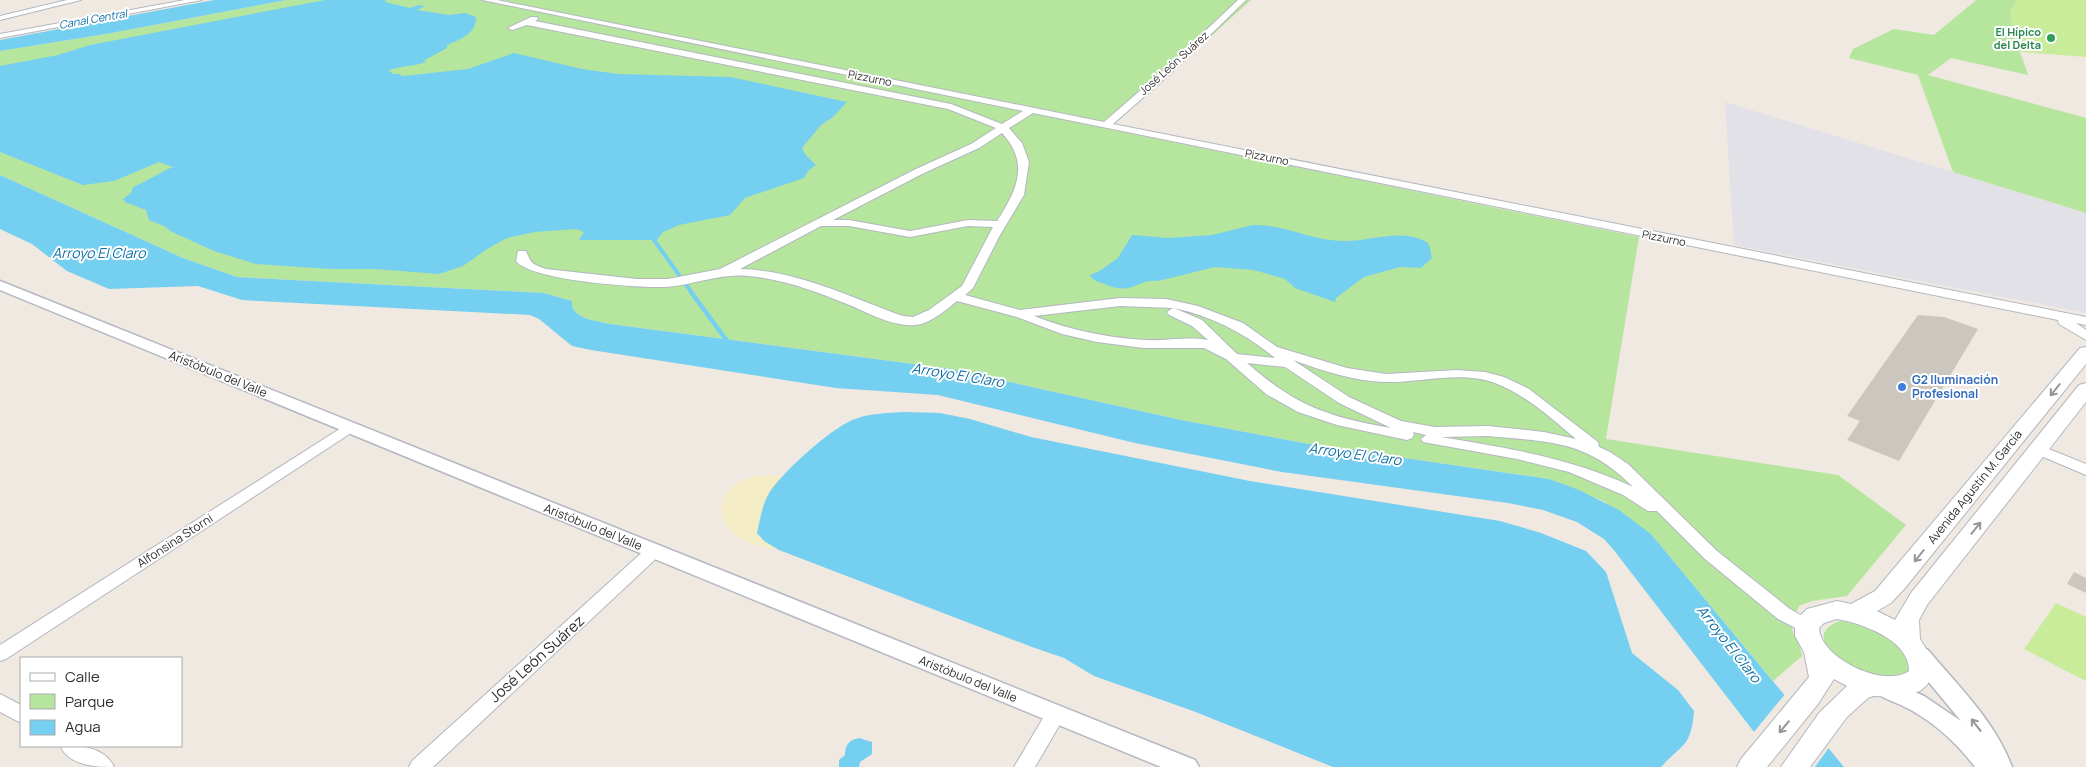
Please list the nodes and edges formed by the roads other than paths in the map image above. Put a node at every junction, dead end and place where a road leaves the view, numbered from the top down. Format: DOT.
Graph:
graph roads {
  1 [pos="77,0"];
  2 [pos="198,0"];
  3 [pos="486,0"];
  4 [pos="1242,0"];
  5 [pos="548,13"];
  6 [pos="0,18"];
  7 [pos="526,22"];
  8 [pos="512,28"];
  9 [pos="0,36"];
  10 [pos="1031,110"];
  11 [pos="1106,125"];
  12 [pos="1003,128"];
  13 [pos="1001,224"];
  14 [pos="814,225"];
  15 [pos="522,253"];
  16 [pos="724,272"];
  17 [pos="0,285"];
  18 [pos="957,297"];
  19 [pos="1120,302"];
  20 [pos="1020,314"];
  21 [pos="2049,315"];
  22 [pos="2086,321"];
  23 [pos="2086,336"];
  24 [pos="1265,343"];
  25 [pos="2086,352"];
  26 [pos="1233,358"];
  27 [pos="1290,364"];
  28 [pos="2086,389"];
  29 [pos="349,428"];
  30 [pos="2039,450"];
  31 [pos="1605,455"];
  32 [pos="2086,470"];
  33 [pos="1686,529"];
  34 [pos="654,552"];
  35 [pos="1856,612"];
  36 [pos="1807,627"];
  37 [pos="1912,647"];
  38 [pos="1816,652"];
  39 [pos="0,654"];
  40 [pos="1878,687"];
  41 [pos="0,702"];
  42 [pos="20,714"];
  43 [pos="1056,714"];
  44 [pos="72,747"];
  45 [pos="1755,763"];
  46 [pos="104,767"];
  47 [pos="419,767"];
  48 [pos="1024,767"];
  49 [pos="1187,767"];
  50 [pos="1795,767"];
  51 [pos="1989,767"];
  52 [pos="2000,767"];
  1 -- 6 [label="street"];
  2 -- 9 [label="street"];
  3 -- 5 [label="street, Pizzurno"];
  4 -- 11 [label="street, José León Suárez"];
  5 -- 7 [label="street"];
  5 -- 10 [label="street, Pizzurno"];
  7 -- 8 [label="street"];
  7 -- 12 [label="street"];
  10 -- 11 [label="street, Pizzurno"];
  10 -- 12 [label="street"];
  11 -- 21 [label="street, Pizzurno"];
  12 -- 13 [label="street"];
  12 -- 14 [label="street"];
  13 -- 14 [label="street"];
  13 -- 18 [label="street"];
  14 -- 16 [label="street"];
  15 -- 16 [label="street"];
  16 -- 18 [label="street"];
  17 -- 29 [label="street, Aristóbulo del Valle"];
  18 -- 20 [label="street"];
  19 -- 20 [label="street"];
  19 -- 24 [label="street"];
  19 -- 26 [label="street"];
  20 -- 26 [label="street"];
  21 -- 22 [label="street, Pizzurno"];
  21 -- 23 [label="street, Pizzurno"];
  24 -- 27 [label="street"];
  24 -- 31 [label="street"];
  25 -- 35 [label="main road, Avenida Agustín M. García, one-way"];
  26 -- 27 [label="street"];
  26 -- 33 [label="street"];
  27 -- 31 [label="street"];
  28 -- 30 [label="main road"];
  29 -- 34 [label="street, Aristóbulo del Valle"];
  29 -- 39 [label="street, Alfonsina Storni"];
  30 -- 32 [label="street"];
  37 -- 30 [label="main road, one-way"];
  31 -- 33 [label="street"];
  33 -- 36 [label="street"];
  34 -- 43 [label="street, Aristóbulo del Valle"];
  34 -- 47 [label="street, José León Suárez"];
  35 -- 36 [label="main road"];
  35 -- 37 [label="main road"];
  36 -- 38 [label="main road"];
  37 -- 40 [label="main road"];
  52 -- 37 [label="street, one-way"];
  38 -- 40 [label="main road"];
  38 -- 45 [label="main road, one-way"];
  40 -- 50 [label="main road"];
  40 -- 51 [label="street"];
  41 -- 42 [label="street"];
  43 -- 48 [label="street"];
  43 -- 49 [label="street, Aristóbulo del Valle"];
  44 -- 46 [label="street"];
}
